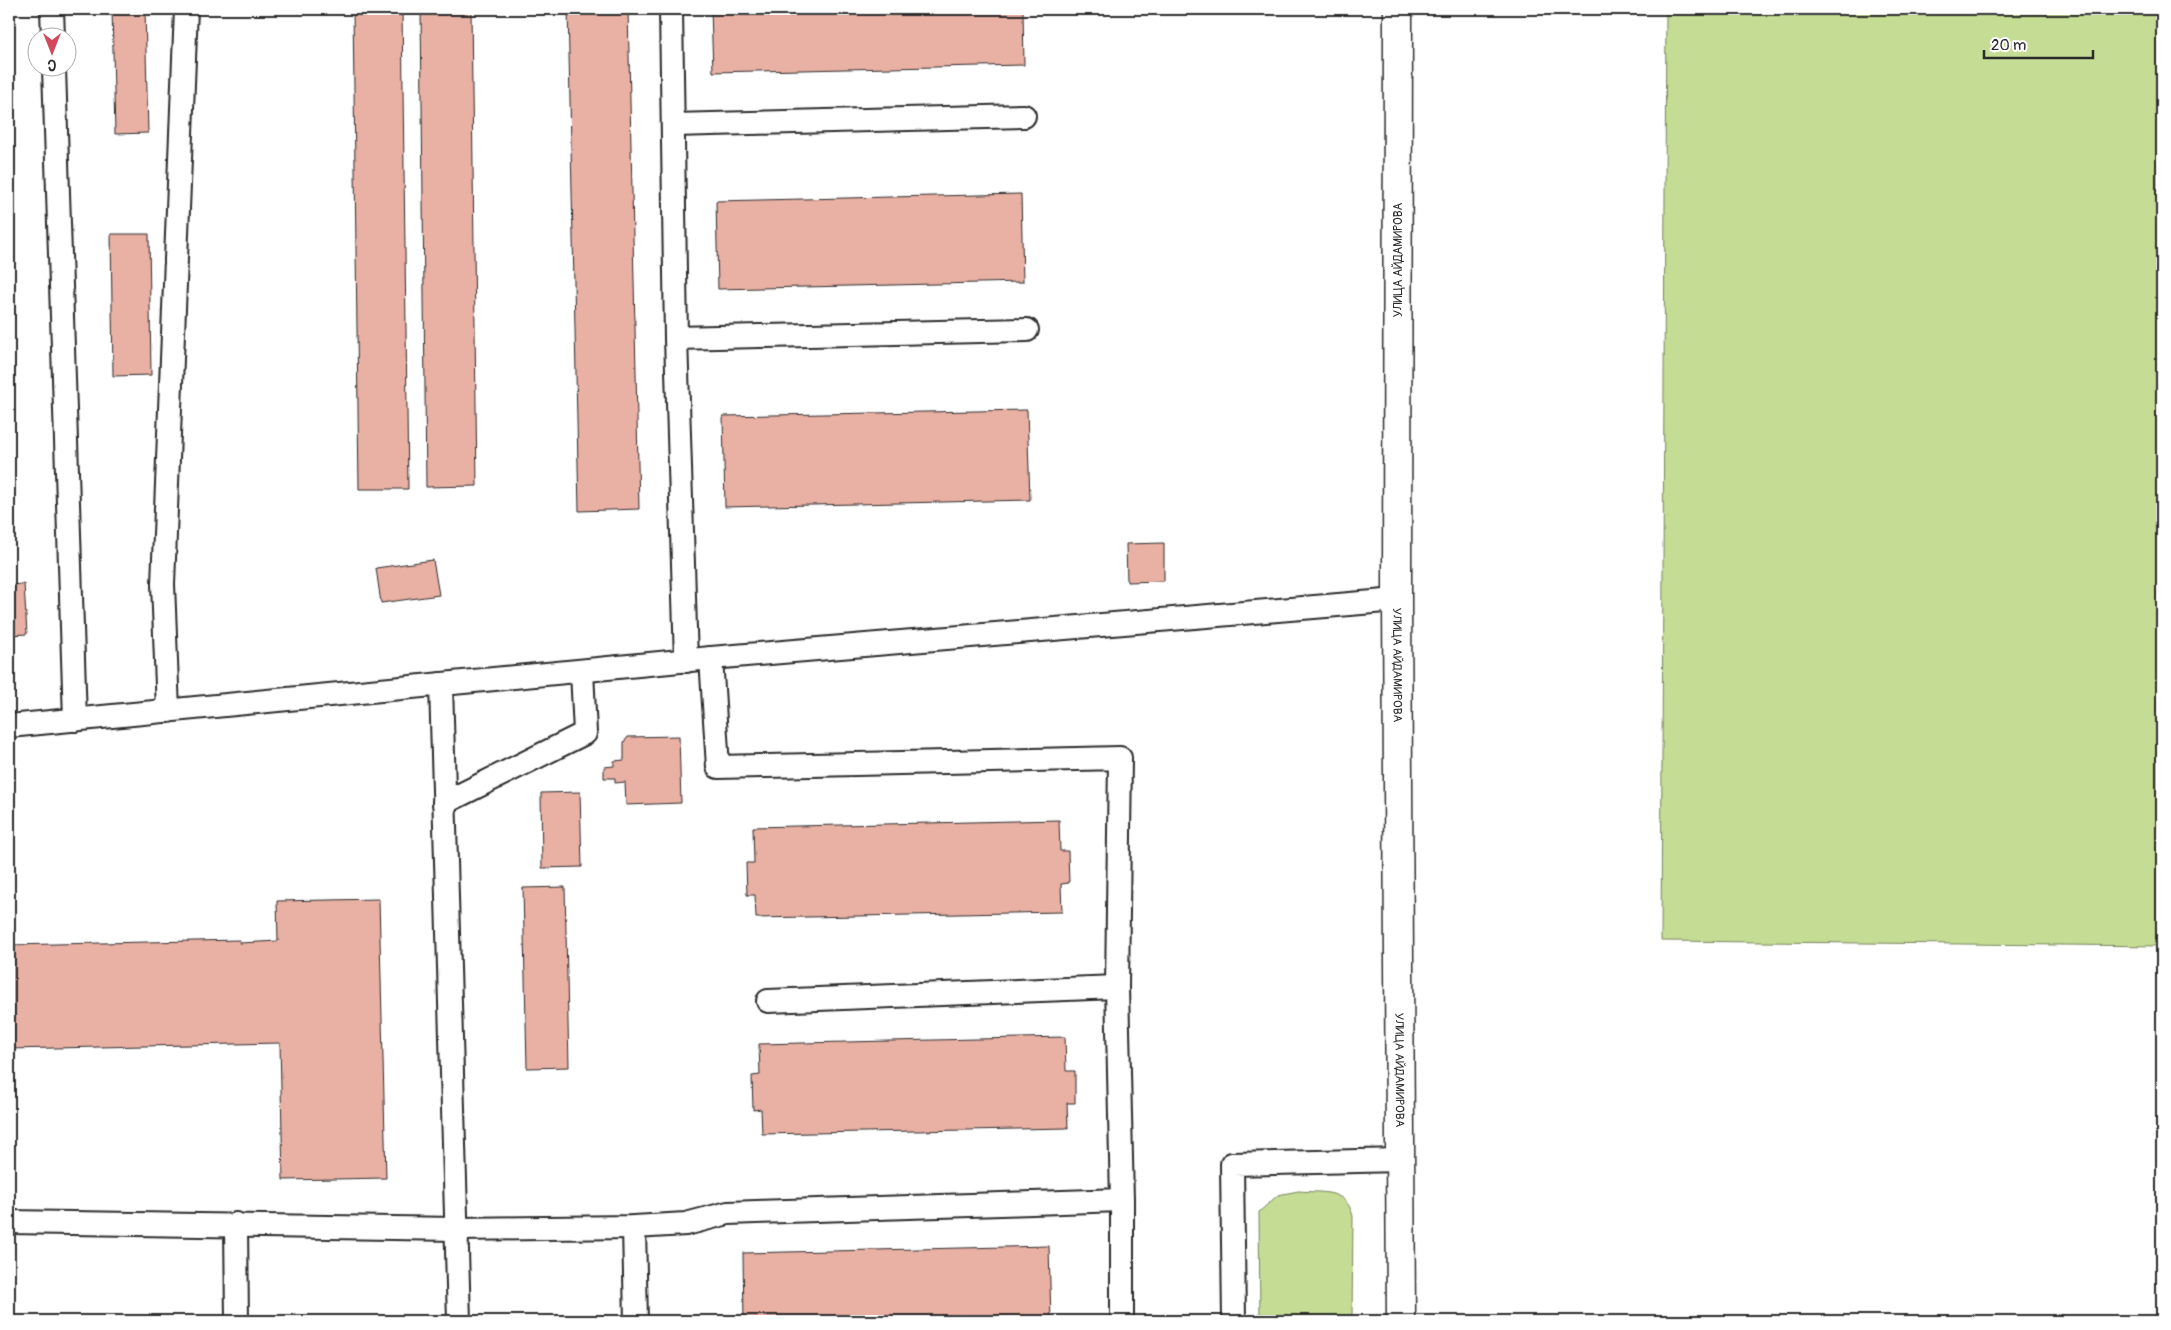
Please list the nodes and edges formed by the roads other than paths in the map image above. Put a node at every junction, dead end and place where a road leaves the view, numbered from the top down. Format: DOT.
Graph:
graph roads {
  1 [pos="52,9"];
  2 [pos="186,9"];
  3 [pos="671,9"];
  4 [pos="1398,9"];
  5 [pos="53,28"];
  6 [pos="54,78"];
  7 [pos="1024,116"];
  8 [pos="673,125"];
  9 [pos="1027,330"];
  10 [pos="676,338"];
  11 [pos="1397,600"];
  12 [pos="711,658"];
  13 [pos="686,661"];
  14 [pos="582,671"];
  15 [pos="441,684"];
  16 [pos="168,711"];
  17 [pos="75,720"];
  18 [pos="9,726"];
  19 [pos="444,803"];
  20 [pos="1117,987"];
  21 [pos="768,1001"];
  22 [pos="1400,1160"];
  23 [pos="1122,1200"];
  24 [pos="9,1222"];
  25 [pos="236,1224"];
  26 [pos="634,1228"];
  27 [pos="457,1229"];
  28 [pos="237,1321"];
  29 [pos="459,1321"];
  30 [pos="636,1321"];
  31 [pos="1122,1321"];
  32 [pos="1234,1321"];
  33 [pos="1401,1321"];
  1 -- 5 [label="lane"];
  2 -- 16 [label="lane"];
  3 -- 8 [label="lane"];
  4 -- 11 [label="main road, УЛИЦА АЙДАМИРОВА"];
  6 -- 17 [label="lane"];
  7 -- 8 [label="lane"];
  8 -- 10 [label="lane"];
  9 -- 10 [label="lane"];
  10 -- 13 [label="lane"];
  11 -- 12 [label="lane"];
  11 -- 22 [label="main road, УЛИЦА АЙДАМИРОВА"];
  12 -- 13 [label="lane"];
  12 -- 20 [label="lane"];
  13 -- 14 [label="lane"];
  14 -- 15 [label="lane"];
  14 -- 19 [label="lane"];
  15 -- 16 [label="lane"];
  15 -- 19 [label="lane"];
  16 -- 17 [label="lane"];
  17 -- 18 [label="lane"];
  19 -- 27 [label="lane"];
  20 -- 21 [label="lane"];
  20 -- 23 [label="lane"];
  22 -- 32 [label="lane"];
  22 -- 33 [label="main road, УЛИЦА АЙДАМИРОВА"];
  23 -- 26 [label="lane"];
  23 -- 31 [label="lane"];
  24 -- 25 [label="lane"];
  25 -- 27 [label="lane"];
  25 -- 28 [label="lane"];
  26 -- 27 [label="lane"];
  26 -- 30 [label="lane"];
  27 -- 29 [label="lane"];
}
